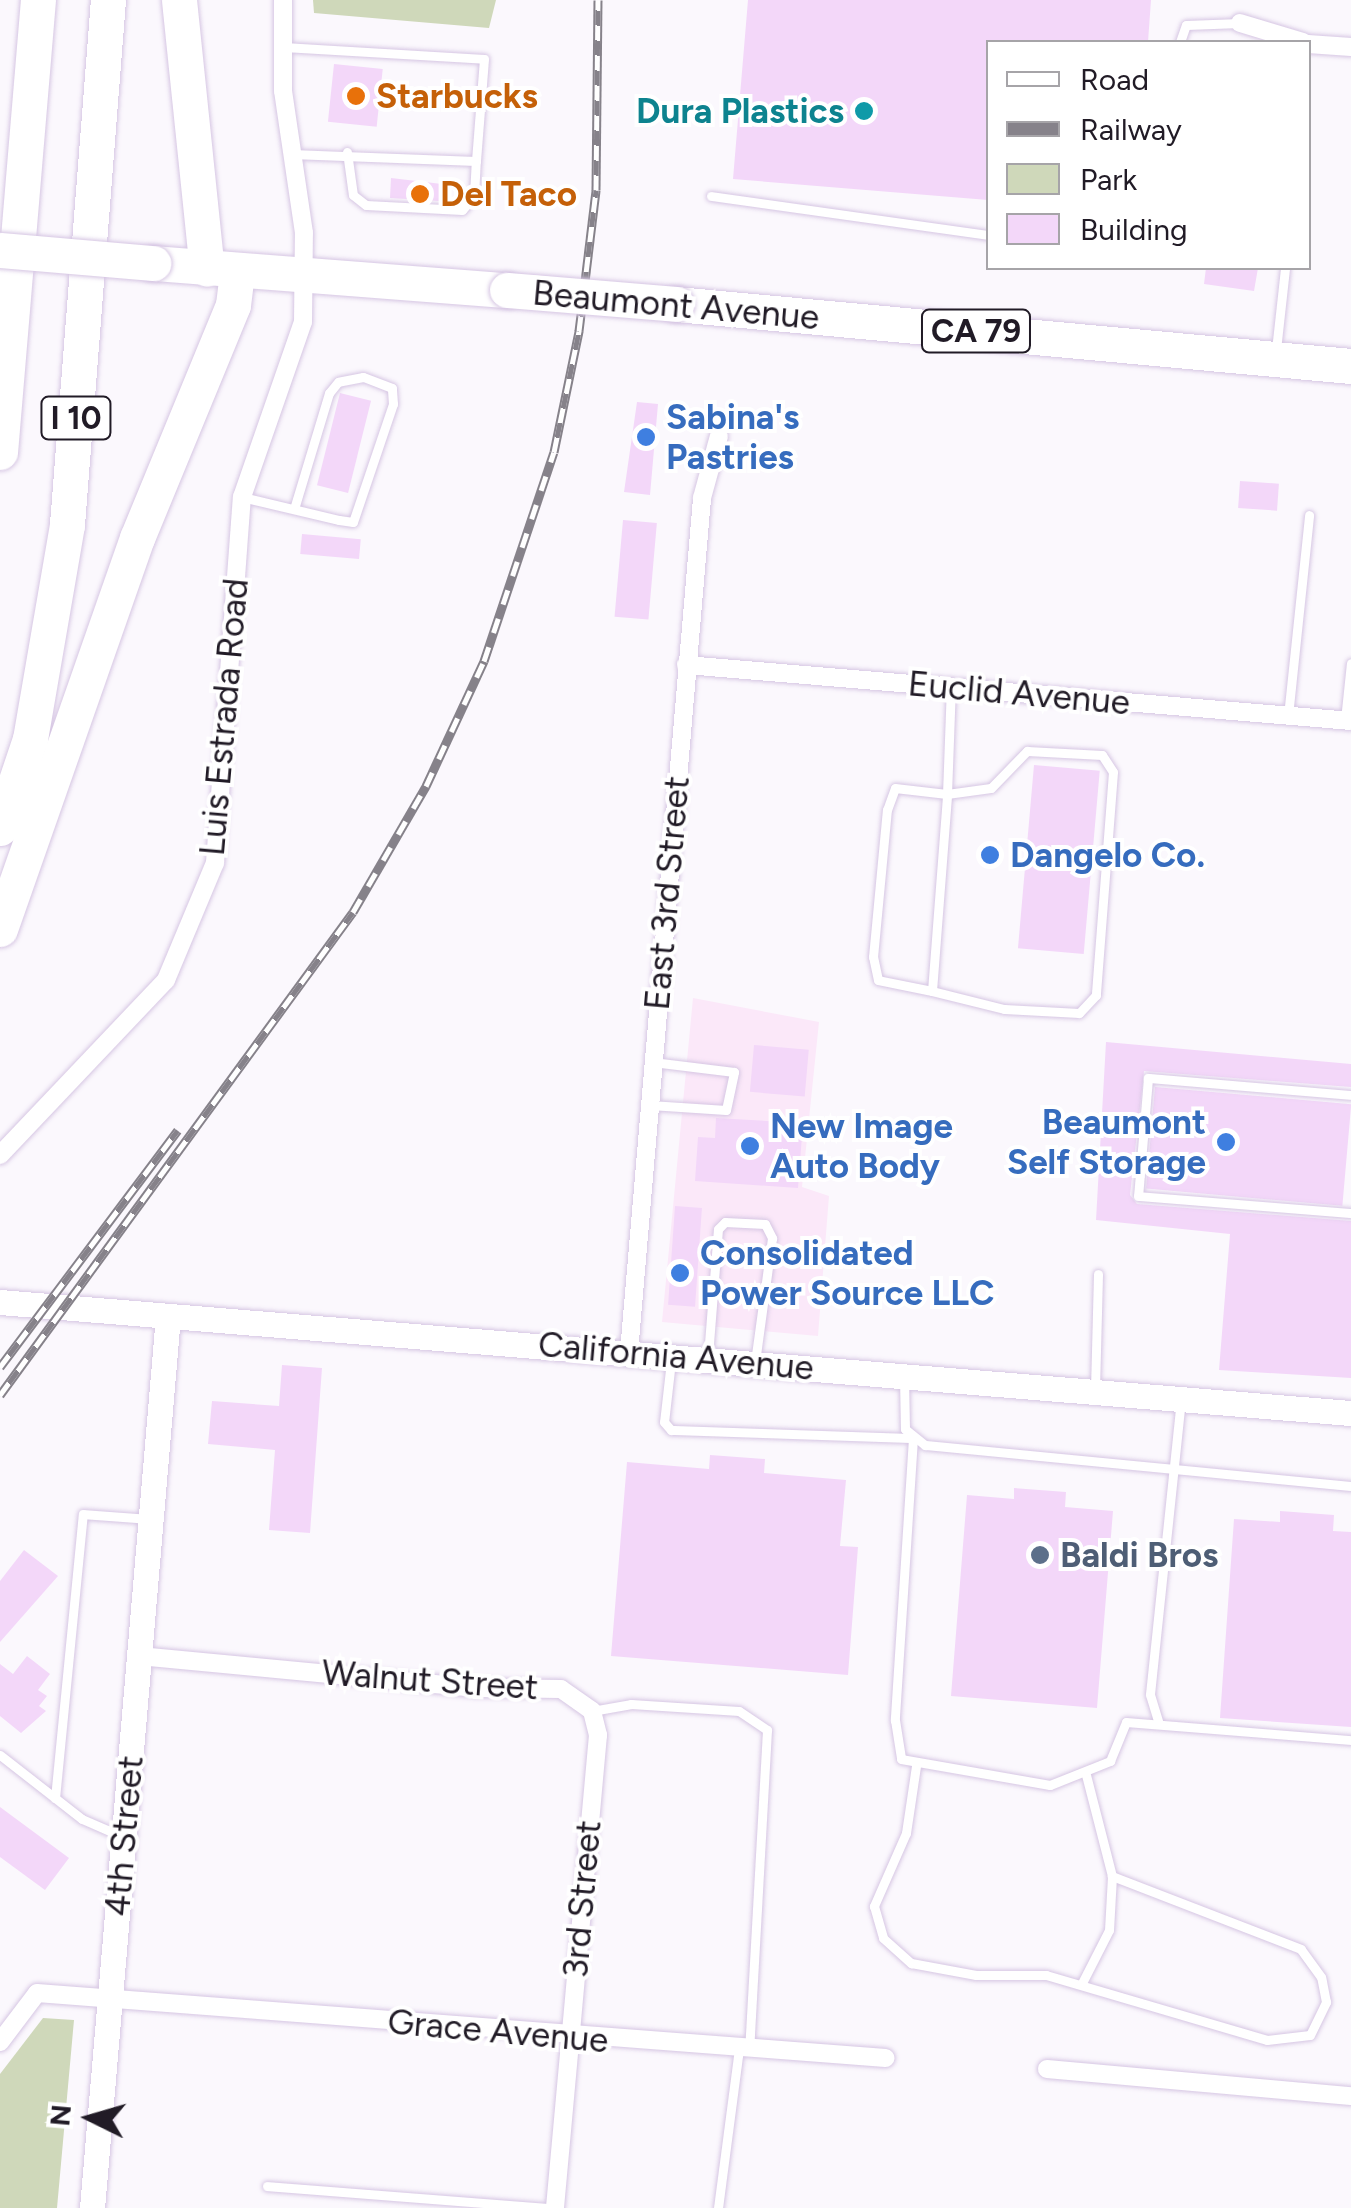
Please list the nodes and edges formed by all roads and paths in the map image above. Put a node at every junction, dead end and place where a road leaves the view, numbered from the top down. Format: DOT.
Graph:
graph roads {
  1 [pos="38,0"];
  2 [pos="108,0"];
  3 [pos="179,0"];
  4 [pos="284,0"];
  5 [pos="1240,24"];
  6 [pos="1181,40"];
  7 [pos="1296,40"];
  8 [pos="1311,43"];
  9 [pos="282,47"];
  10 [pos="1351,47"];
  11 [pos="347,152"];
  12 [pos="291,154"];
  13 [pos="476,161"];
  14 [pos="711,196"];
  15 [pos="986,234"];
  16 [pos="0,250"];
  17 [pos="222,270"];
  18 [pos="1285,270"];
  19 [pos="305,275"];
  20 [pos="1276,358"];
  21 [pos="1351,366"];
  22 [pos="719,436"];
  23 [pos="0,452"];
  24 [pos="242,497"];
  25 [pos="294,510"];
  26 [pos="1309,516"];
  27 [pos="1351,664"];
  28 [pos="686,665"];
  29 [pos="951,687"];
  30 [pos="1288,716"];
  31 [pos="1348,721"];
  32 [pos="947,794"];
  33 [pos="0,828"];
  34 [pos="0,930"];
  35 [pos="932,991"];
  36 [pos="653,1062"];
  37 [pos="1351,1095"];
  38 [pos="650,1105"];
  39 [pos="0,1155"];
  40 [pos="1351,1214"];
  41 [pos="1098,1274"];
  42 [pos="714,1291"];
  43 [pos="764,1296"];
  44 [pos="0,1302"];
  45 [pos="168,1316"];
  46 [pos="630,1352"];
  47 [pos="672,1356"];
  48 [pos="708,1358"];
  49 [pos="755,1363"];
  50 [pos="904,1375"];
  51 [pos="1094,1391"];
  52 [pos="1182,1398"];
  53 [pos="1351,1413"];
  54 [pos="912,1438"];
  55 [pos="1174,1470"];
  56 [pos="1351,1486"];
  57 [pos="151,1519"];
  58 [pos="139,1656"];
  59 [pos="592,1711"];
  60 [pos="1158,1724"];
  61 [pos="1351,1740"];
  62 [pos="0,1756"];
  63 [pos="916,1766"];
  64 [pos="1086,1775"];
  65 [pos="55,1798"];
  66 [pos="124,1837"];
  67 [pos="1112,1876"];
  68 [pos="1082,1983"];
  69 [pos="110,1999"];
  70 [pos="570,2038"];
  71 [pos="0,2042"];
  72 [pos="744,2049"];
  73 [pos="886,2058"];
  74 [pos="1047,2069"];
  75 [pos="1351,2096"];
  76 [pos="267,2186"];
  77 [pos="92,2208"];
  78 [pos="546,2208"];
  79 [pos="556,2208"];
  80 [pos="718,2208"];
  1 -- 23 [label="highway, I 10"];
  2 -- 33 [label="highway, I 10"];
  3 -- 17 [label="highway"];
  4 -- 9 [label="street, Luis Estrada Road"];
  5 -- 6 [label="lane"];
  5 -- 7 [label="street"];
  8 -- 10 [label="street"];
  9 -- 12 [label="street, Luis Estrada Road"];
  9 -- 13 [label="lane"];
  11 -- 12 [label="lane"];
  11 -- 13 [label="lane"];
  11 -- 13 [label="lane"];
  12 -- 19 [label="street, Luis Estrada Road"];
  14 -- 15 [label="lane"];
  16 -- 17 [label="highway, Beaumont Avenue / CA 79, bridge"];
  17 -- 19 [label="highway, Beaumont Avenue / CA 79"];
  17 -- 34 [label="highway"];
  18 -- 20 [label="lane"];
  19 -- 20 [label="highway, Beaumont Avenue / CA 79, bridge"];
  19 -- 24 [label="street, Luis Estrada Road"];
  20 -- 21 [label="highway, Beaumont Avenue / CA 79"];
  22 -- 28 [label="street, East 3rd Street"];
  24 -- 25 [label="lane"];
  24 -- 39 [label="street, Luis Estrada Road"];
  25 -- 25 [label="lane"];
  26 -- 30 [label="lane"];
  27 -- 31 [label="lane"];
  28 -- 29 [label="street, Euclid Avenue"];
  28 -- 36 [label="street, East 3rd Street"];
  29 -- 30 [label="street, Euclid Avenue"];
  29 -- 32 [label="lane"];
  30 -- 31 [label="street, Euclid Avenue"];
  32 -- 35 [label="lane"];
  32 -- 35 [label="lane"];
  32 -- 35 [label="lane"];
  36 -- 38 [label="street, East 3rd Street"];
  36 -- 38 [label="lane"];
  37 -- 40 [label="lane"];
  38 -- 46 [label="street, East 3rd Street"];
  41 -- 51 [label="lane"];
  42 -- 43 [label="lane"];
  42 -- 43 [label="lane"];
  42 -- 48 [label="lane"];
  43 -- 49 [label="lane"];
  44 -- 45 [label="street, California Avenue"];
  45 -- 46 [label="street, California Avenue"];
  45 -- 57 [label="street, 4th Street"];
  46 -- 47 [label="street, California Avenue"];
  47 -- 48 [label="street, California Avenue"];
  47 -- 54 [label="lane"];
  48 -- 49 [label="street, California Avenue"];
  49 -- 50 [label="street, California Avenue"];
  50 -- 51 [label="street, California Avenue"];
  50 -- 54 [label="lane"];
  51 -- 52 [label="street, California Avenue"];
  52 -- 53 [label="street, California Avenue"];
  52 -- 55 [label="lane"];
  54 -- 55 [label="lane"];
  54 -- 63 [label="lane"];
  55 -- 56 [label="lane"];
  55 -- 60 [label="lane"];
  57 -- 58 [label="street, 4th Street"];
  57 -- 65 [label="lane"];
  58 -- 59 [label="street, Walnut Street"];
  58 -- 66 [label="street, 4th Street"];
  59 -- 70 [label="street, 3rd Street"];
  59 -- 72 [label="lane"];
  60 -- 61 [label="lane"];
  60 -- 64 [label="lane"];
  62 -- 65 [label="lane"];
  63 -- 64 [label="lane"];
  63 -- 68 [label="lane"];
  64 -- 67 [label="lane"];
  65 -- 66 [label="lane"];
  66 -- 69 [label="street, 4th Street"];
  67 -- 68 [label="lane"];
  67 -- 68 [label="lane"];
  69 -- 70 [label="street, Grace Avenue"];
  69 -- 71 [label="street, Grace Avenue"];
  69 -- 77 [label="street, 4th Street"];
  70 -- 72 [label="street, Grace Avenue"];
  70 -- 79 [label="street, 3rd Street"];
  72 -- 73 [label="street, Grace Avenue"];
  72 -- 80 [label="lane"];
  74 -- 75 [label="street"];
  76 -- 78 [label="lane"];
}
